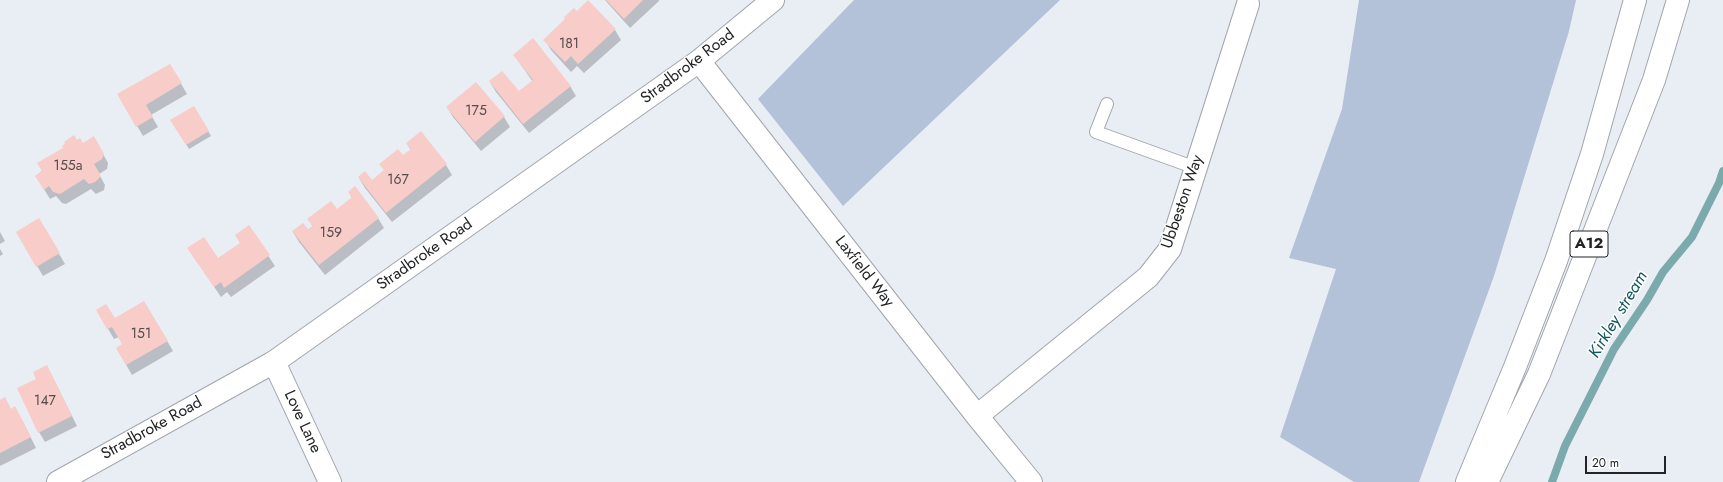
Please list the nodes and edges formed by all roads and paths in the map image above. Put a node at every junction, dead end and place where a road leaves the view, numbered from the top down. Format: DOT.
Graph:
graph roads {
  1 [pos="773,0"];
  2 [pos="1635,0"];
  3 [pos="1678,0"];
  4 [pos="1249,2"];
  5 [pos="699,61"];
  6 [pos="1107,104"];
  7 [pos="1196,168"];
  8 [pos="274,362"];
  9 [pos="977,416"];
  10 [pos="58,482"];
  11 [pos="330,482"];
  12 [pos="1031,482"];
  13 [pos="1467,482"];
  14 [pos="1487,482"];
  1 -- 5 [label="main road, Stradbroke Road"];
  2 -- 13 [label="main road, A12"];
  3 -- 14 [label="main road, A12"];
  4 -- 7 [label="main road, Ubbeston Way"];
  5 -- 8 [label="main road, Stradbroke Road"];
  5 -- 9 [label="main road, Laxfield Way"];
  6 -- 7 [label="lane"];
  7 -- 9 [label="main road, Ubbeston Way"];
  8 -- 10 [label="main road, Stradbroke Road"];
  8 -- 11 [label="main road, Love Lane"];
  9 -- 12 [label="main road, Laxfield Way"];
}
